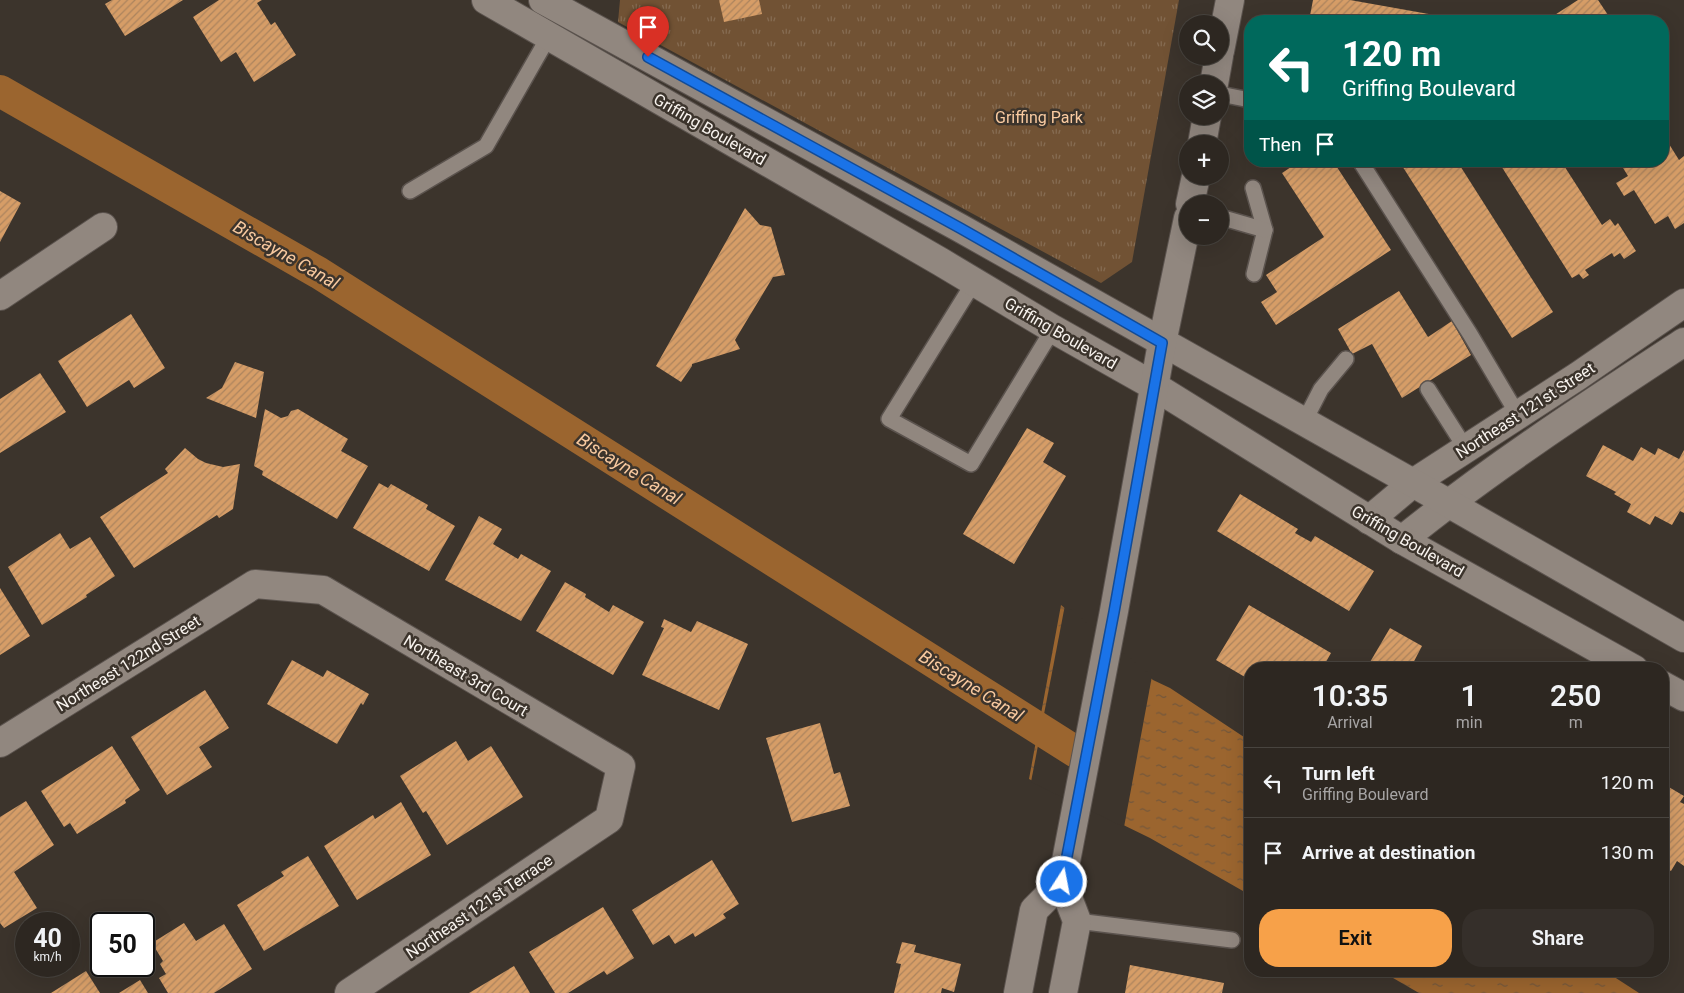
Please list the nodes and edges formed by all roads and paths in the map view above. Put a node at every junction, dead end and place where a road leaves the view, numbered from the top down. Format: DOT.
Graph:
graph roads {
  1 [pos="486,0"];
  2 [pos="543,0"];
  3 [pos="1230,0"];
  4 [pos="529,10"];
  5 [pos="1227,15"];
  6 [pos="549,36"];
  7 [pos="1229,96"];
  8 [pos="1244,99"];
  9 [pos="1364,167"];
  10 [pos="1253,188"];
  11 [pos="410,191"];
  12 [pos="1229,220"];
  13 [pos="103,227"];
  14 [pos="1265,230"];
  15 [pos="1182,245"];
  16 [pos="1254,274"];
  17 [pos="974,282"];
  18 [pos="0,296"];
  19 [pos="1684,303"];
  20 [pos="1053,329"];
  21 [pos="1684,342"];
  22 [pos="1162,343"];
  23 [pos="1346,359"];
  24 [pos="1154,386"];
  25 [pos="1428,389"];
  26 [pos="1518,415"];
  27 [pos="1304,422"];
  28 [pos="1466,449"];
  29 [pos="1413,483"];
  30 [pos="1447,503"];
  31 [pos="1369,520"];
  32 [pos="1402,540"];
  33 [pos="255,584"];
  34 [pos="1684,638"];
  35 [pos="1621,662"];
  36 [pos="1669,689"];
  37 [pos="1684,697"];
  38 [pos="0,743"];
  39 [pos="609,819"];
  40 [pos="1062,882"];
  41 [pos="1077,921"];
  42 [pos="1232,940"];
  43 [pos="349,993"];
  44 [pos="1018,993"];
  45 [pos="1063,993"];
  1 -- 4 [label="street, Griffing Boulevard"];
  2 -- 22 [label="street, Griffing Boulevard"];
  3 -- 5 [label="street"];
  4 -- 6 [label="street, Griffing Boulevard"];
  6 -- 11 [label="lane"];
  6 -- 17 [label="street, Griffing Boulevard"];
  7 -- 8 [label="lane"];
  9 -- 26 [label="lane"];
  10 -- 14 [label="lane"];
  12 -- 14 [label="lane"];
  13 -- 18 [label="street"];
  14 -- 16 [label="lane"];
  15 -- 22 [label="street"];
  17 -- 20 [label="street, Griffing Boulevard"];
  17 -- 20 [label="lane"];
  19 -- 26 [label="street, Northeast 121st Street"];
  20 -- 24 [label="street, Griffing Boulevard"];
  21 -- 30 [label="street, Northeast 121st Street"];
  22 -- 24 [label="street"];
  22 -- 27 [label="street, Griffing Boulevard"];
  23 -- 27 [label="lane"];
  24 -- 31 [label="street, Griffing Boulevard"];
  24 -- 40 [label="street"];
  25 -- 28 [label="lane"];
  26 -- 28 [label="street, Northeast 121st Street"];
  27 -- 29 [label="street, Griffing Boulevard"];
  28 -- 29 [label="street, Northeast 121st Street"];
  29 -- 30 [label="street, Griffing Boulevard"];
  29 -- 31 [label="street, Northeast 121st Street"];
  30 -- 32 [label="street, Northeast 121st Street"];
  30 -- 34 [label="street, Griffing Boulevard"];
  31 -- 32 [label="street, Griffing Boulevard"];
  32 -- 35 [label="street, Griffing Boulevard"];
  33 -- 38 [label="street, Northeast 122nd Street"];
  33 -- 39 [label="street, Northeast 3rd Court"];
  36 -- 37 [label="street"];
  39 -- 43 [label="street, Northeast 121st Terrace"];
  40 -- 41 [label="street"];
  40 -- 44 [label="street"];
  41 -- 42 [label="lane"];
  41 -- 45 [label="street"];
}
